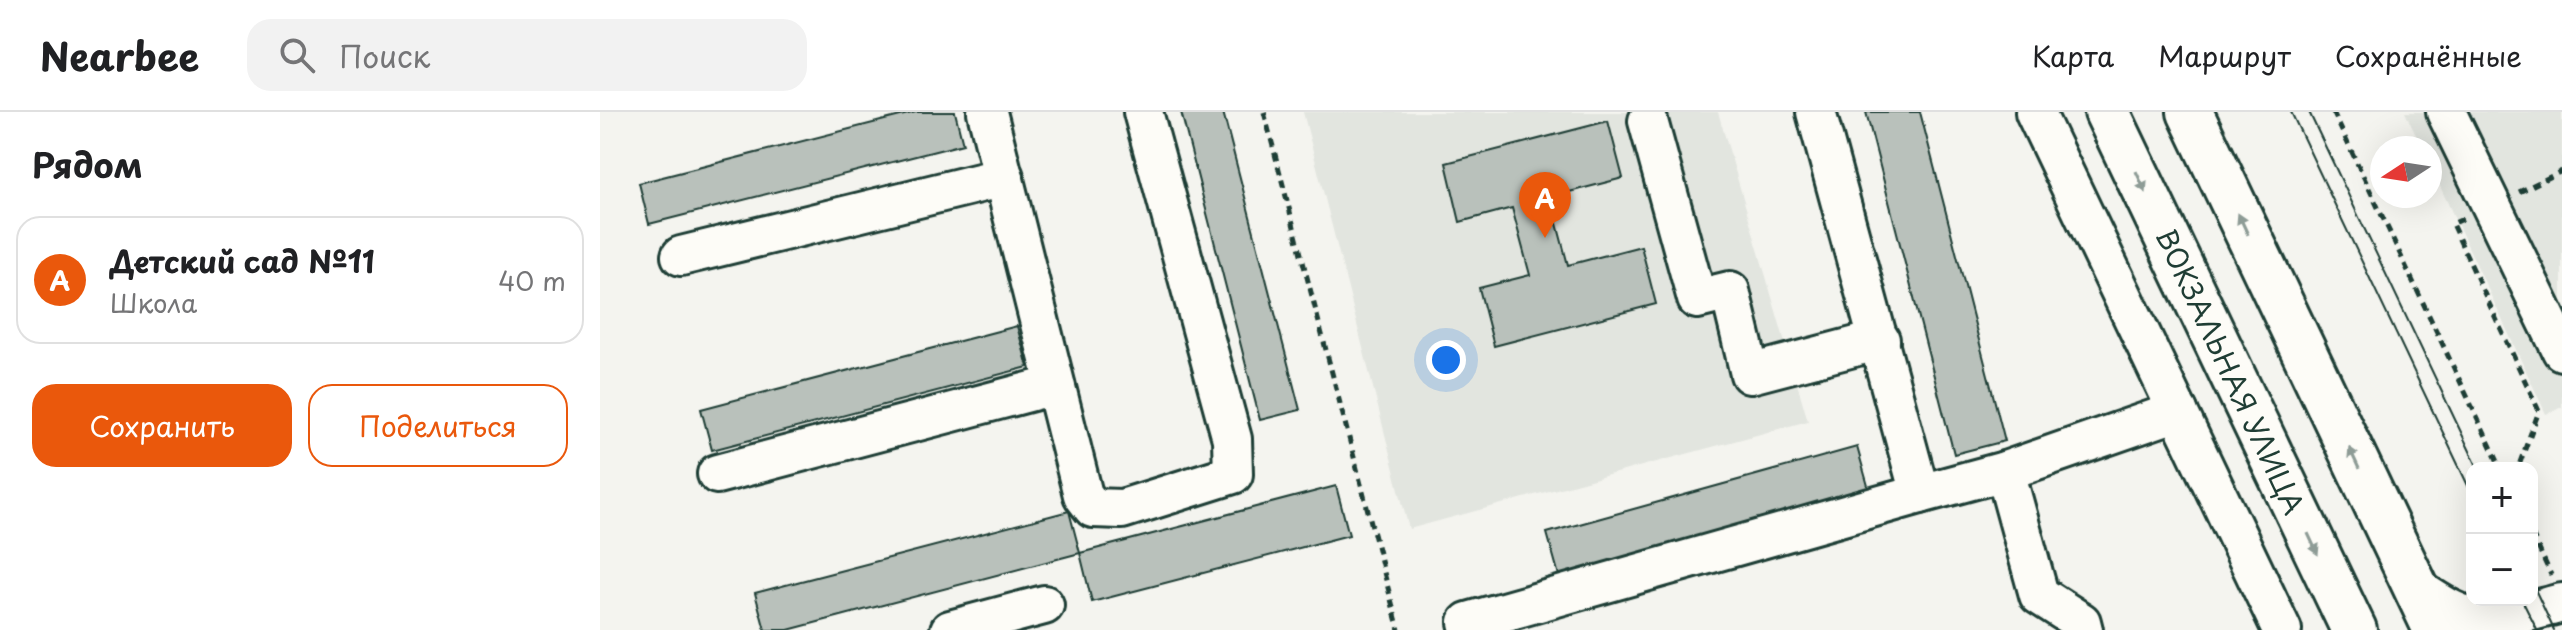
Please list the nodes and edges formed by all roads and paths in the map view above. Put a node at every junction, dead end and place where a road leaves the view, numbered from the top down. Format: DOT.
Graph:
graph roads {
  1 [pos="987,112"];
  2 [pos="1143,112"];
  3 [pos="1264,112"];
  4 [pos="1816,112"];
  5 [pos="2035,112"];
  6 [pos="2107,112"];
  7 [pos="2190,112"];
  8 [pos="2333,112"];
  9 [pos="2446,112"];
  10 [pos="1648,121"];
  11 [pos="1004,177"];
  12 [pos="681,256"];
  13 [pos="1880,340"];
  14 [pos="2562,351"];
  15 [pos="1055,385"];
  16 [pos="2178,411"];
  17 [pos="2498,462"];
  18 [pos="2005,471"];
  19 [pos="717,474"];
  20 [pos="1920,494"];
  21 [pos="2538,547"];
  22 [pos="2416,588"];
  23 [pos="2559,594"];
  24 [pos="1044,605"];
  25 [pos="950,630"];
  26 [pos="1399,630"];
  27 [pos="1470,630"];
  28 [pos="2083,630"];
  29 [pos="2282,630"];
  30 [pos="2354,630"];
  31 [pos="2436,630"];
  1 -- 11 [label="lane"];
  2 -- 15 [label="lane"];
  3 -- 26 [label="path"];
  4 -- 13 [label="lane"];
  5 -- 16 [label="lane"];
  6 -- 30 [label="main road, ВОКЗАЛЬНАЯ УЛИЦА, one-way"];
  22 -- 7 [label="main road, one-way"];
  8 -- 17 [label="path"];
  9 -- 14 [label="lane"];
  10 -- 13 [label="lane"];
  11 -- 12 [label="lane"];
  11 -- 15 [label="lane"];
  13 -- 20 [label="lane"];
  15 -- 19 [label="lane"];
  16 -- 18 [label="lane"];
  16 -- 29 [label="lane"];
  18 -- 20 [label="lane"];
  18 -- 28 [label="lane"];
  20 -- 27 [label="lane"];
  21 -- 23 [label="path"];
  22 -- 23 [label="lane"];
  22 -- 31 [label="main road"];
  24 -- 25 [label="lane"];
}
